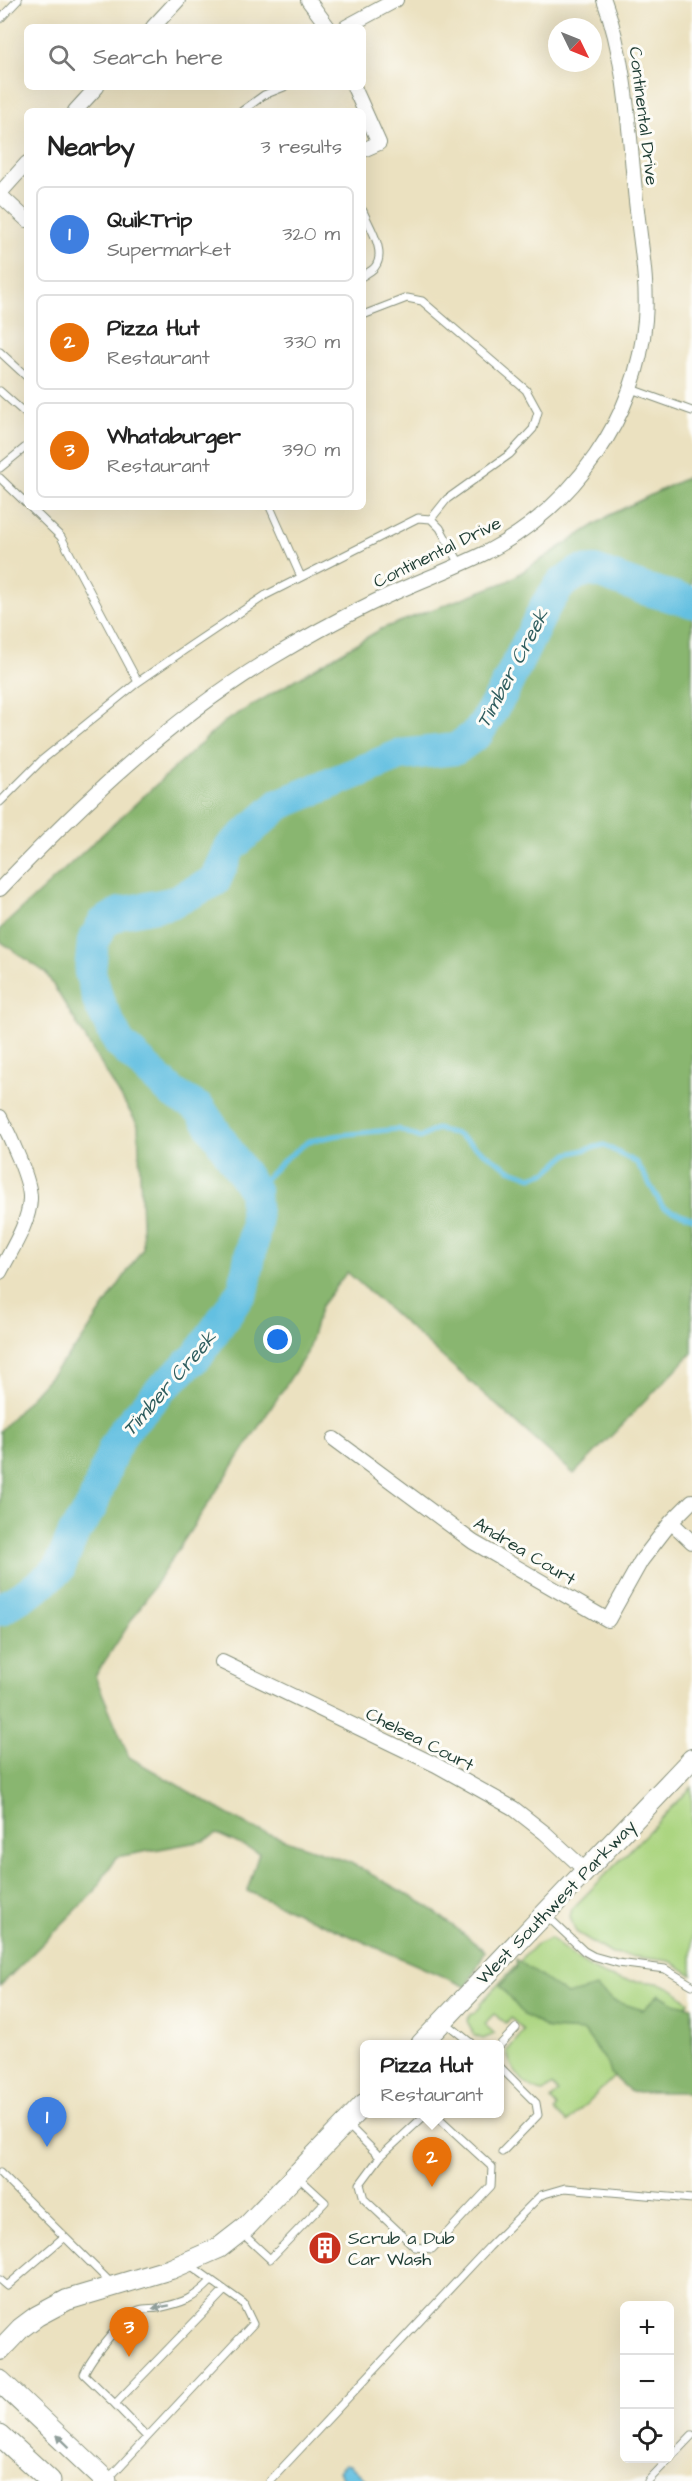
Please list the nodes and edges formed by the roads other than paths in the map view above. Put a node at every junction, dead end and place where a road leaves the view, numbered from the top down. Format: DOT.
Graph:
graph roads {
  1 [pos="18,0"];
  2 [pos="178,0"];
  3 [pos="308,0"];
  4 [pos="396,0"];
  5 [pos="604,0"];
  6 [pos="0,19"];
  7 [pos="156,24"];
  8 [pos="326,24"];
  9 [pos="352,24"];
  10 [pos="95,90"];
  11 [pos="276,90"];
  12 [pos="355,90"];
  13 [pos="78,108"];
  14 [pos="246,108"];
  15 [pos="363,108"];
  16 [pos="366,114"];
  17 [pos="366,149"];
  18 [pos="24,167"];
  19 [pos="0,194"];
  20 [pos="24,217"];
  21 [pos="366,218"];
  22 [pos="366,274"];
  23 [pos="366,314"];
  24 [pos="0,352"];
  25 [pos="24,373"];
  26 [pos="631,389"];
  27 [pos="0,391"];
  28 [pos="692,411"];
  29 [pos="24,412"];
  30 [pos="24,448"];
  31 [pos="0,468"];
  32 [pos="0,478"];
  33 [pos="24,502"];
  34 [pos="32,510"];
  35 [pos="271,510"];
  36 [pos="431,519"];
  37 [pos="460,564"];
  38 [pos="301,577"];
  39 [pos="138,682"];
  40 [pos="0,802"];
  41 [pos="0,889"];
  42 [pos="0,1117"];
  43 [pos="0,1272"];
  44 [pos="334,1438"];
  45 [pos="692,1501"];
  46 [pos="671,1522"];
  47 [pos="692,1542"];
  48 [pos="222,1662"];
  49 [pos="692,1759"];
  50 [pos="586,1871"];
  51 [pos="545,1915"];
  52 [pos="692,1985"];
  53 [pos="443,2021"];
  54 [pos="516,2028"];
  55 [pos="425,2040"];
  56 [pos="467,2040"];
  57 [pos="504,2042"];
  58 [pos="504,2071"];
  59 [pos="360,2108"];
  60 [pos="422,2118"];
  61 [pos="439,2118"];
  62 [pos="346,2123"];
  63 [pos="502,2152"];
  64 [pos="380,2157"];
  65 [pos="0,2173"];
  66 [pos="296,2175"];
  67 [pos="692,2199"];
  68 [pos="240,2232"];
  69 [pos="64,2237"];
  70 [pos="188,2263"];
  71 [pos="0,2280"];
  72 [pos="211,2281"];
  73 [pos="113,2285"];
  74 [pos="225,2290"];
  75 [pos="0,2350"];
  76 [pos="0,2381"];
  77 [pos="115,2404"];
  78 [pos="0,2434"];
  79 [pos="692,2435"];
  80 [pos="147,2437"];
  81 [pos="50,2481"];
  82 [pos="106,2481"];
  83 [pos="270,2481"];
  84 [pos="648,2481"];
  1 -- 6 [label="lane"];
  2 -- 7 [label="street"];
  3 -- 8 [label="street"];
  4 -- 9 [label="street"];
  5 -- 26 [label="street, Continental Drive"];
  10 -- 13 [label="street"];
  11 -- 14 [label="lane"];
  12 -- 15 [label="street"];
  16 -- 17 [label="street"];
  18 -- 19 [label="street"];
  19 -- 20 [label="street"];
  21 -- 22 [label="lane"];
  23 -- 36 [label="lane"];
  24 -- 25 [label="lane"];
  26 -- 28 [label="lane"];
  26 -- 37 [label="street, Continental Drive"];
  27 -- 29 [label="lane"];
  30 -- 31 [label="lane"];
  32 -- 33 [label="lane"];
  34 -- 39 [label="lane"];
  35 -- 38 [label="lane"];
  36 -- 37 [label="lane"];
  36 -- 38 [label="lane"];
  37 -- 41 [label="street, Continental Drive"];
  38 -- 39 [label="lane"];
  39 -- 40 [label="lane"];
  42 -- 43 [label="street"];
  44 -- 46 [label="street, Andrea Court"];
  45 -- 46 [label="street"];
  46 -- 47 [label="street"];
  48 -- 50 [label="street, Chelsea Court"];
  49 -- 50 [label="street, West Southwest Parkway"];
  50 -- 51 [label="street, West Southwest Parkway"];
  51 -- 52 [label="lane"];
  51 -- 53 [label="street, West Southwest Parkway"];
  53 -- 55 [label="street, West Southwest Parkway"];
  53 -- 56 [label="lane"];
  54 -- 57 [label="lane"];
  58 -- 63 [label="lane"];
  59 -- 62 [label="street"];
  60 -- 64 [label="lane"];
  61 -- 64 [label="lane"];
  62 -- 64 [label="lane"];
  62 -- 66 [label="street"];
  65 -- 69 [label="lane"];
  66 -- 68 [label="street"];
  66 -- 68 [label="lane"];
  67 -- 83 [label="lane"];
  68 -- 70 [label="street"];
  69 -- 71 [label="lane"];
  69 -- 73 [label="lane"];
  70 -- 72 [label="lane"];
  70 -- 73 [label="street"];
  72 -- 74 [label="lane"];
  72 -- 77 [label="lane, one-way"];
  73 -- 75 [label="street"];
  74 -- 77 [label="lane"];
  74 -- 80 [label="lane"];
  82 -- 76 [label="main road, one-way"];
  77 -- 80 [label="lane"];
  78 -- 81 [label="main road"];
  79 -- 84 [label="lane"];
  80 -- 82 [label="lane"];
}
